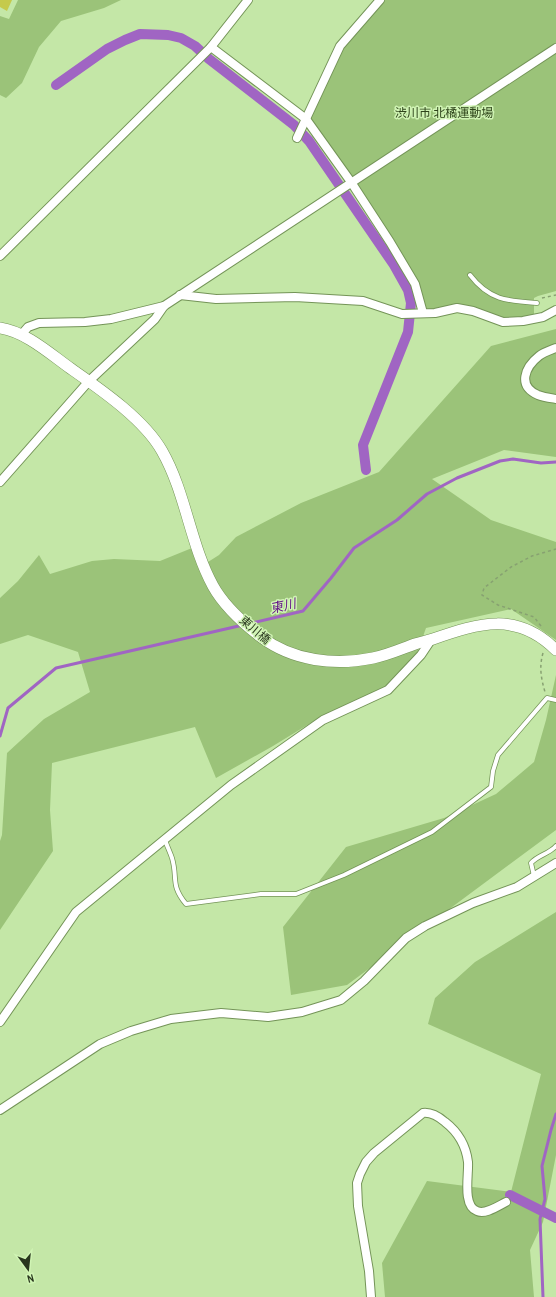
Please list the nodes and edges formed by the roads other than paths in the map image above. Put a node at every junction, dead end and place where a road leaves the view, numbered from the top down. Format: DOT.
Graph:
graph roads {
  1 [pos="248,0"];
  2 [pos="380,0"];
  3 [pos="212,47"];
  4 [pos="556,48"];
  5 [pos="306,120"];
  6 [pos="297,138"];
  7 [pos="349,184"];
  8 [pos="0,256"];
  9 [pos="470,274"];
  10 [pos="180,295"];
  11 [pos="537,303"];
  12 [pos="164,306"];
  13 [pos="556,310"];
  14 [pos="421,314"];
  15 [pos="0,328"];
  16 [pos="21,335"];
  17 [pos="556,348"];
  18 [pos="89,381"];
  19 [pos="556,399"];
  20 [pos="0,482"];
  21 [pos="431,640"];
  22 [pos="556,650"];
  23 [pos="556,700"];
  24 [pos="164,840"];
  25 [pos="556,846"];
  26 [pos="556,863"];
  27 [pos="534,876"];
  28 [pos="0,1022"];
  29 [pos="0,1110"];
  30 [pos="506,1202"];
  31 [pos="371,1297"];
  1 -- 3 [label="street"];
  2 -- 5 [label="street"];
  3 -- 5 [label="street"];
  3 -- 8 [label="street"];
  4 -- 7 [label="street"];
  5 -- 6 [label="street"];
  5 -- 7 [label="street"];
  7 -- 10 [label="street"];
  7 -- 14 [label="street"];
  9 -- 11 [label="lane"];
  10 -- 12 [label="street"];
  10 -- 14 [label="street"];
  12 -- 16 [label="street"];
  12 -- 18 [label="street"];
  13 -- 14 [label="street"];
  15 -- 16 [label="street, 東川橋"];
  16 -- 18 [label="street, 東川橋"];
  17 -- 19 [label="street"];
  18 -- 20 [label="street"];
  18 -- 21 [label="street, 東川橋"];
  21 -- 22 [label="street, 東川橋"];
  21 -- 24 [label="street"];
  23 -- 24 [label="lane"];
  24 -- 28 [label="street"];
  25 -- 27 [label="lane"];
  26 -- 27 [label="street"];
  27 -- 29 [label="street"];
  30 -- 31 [label="street"];
}
